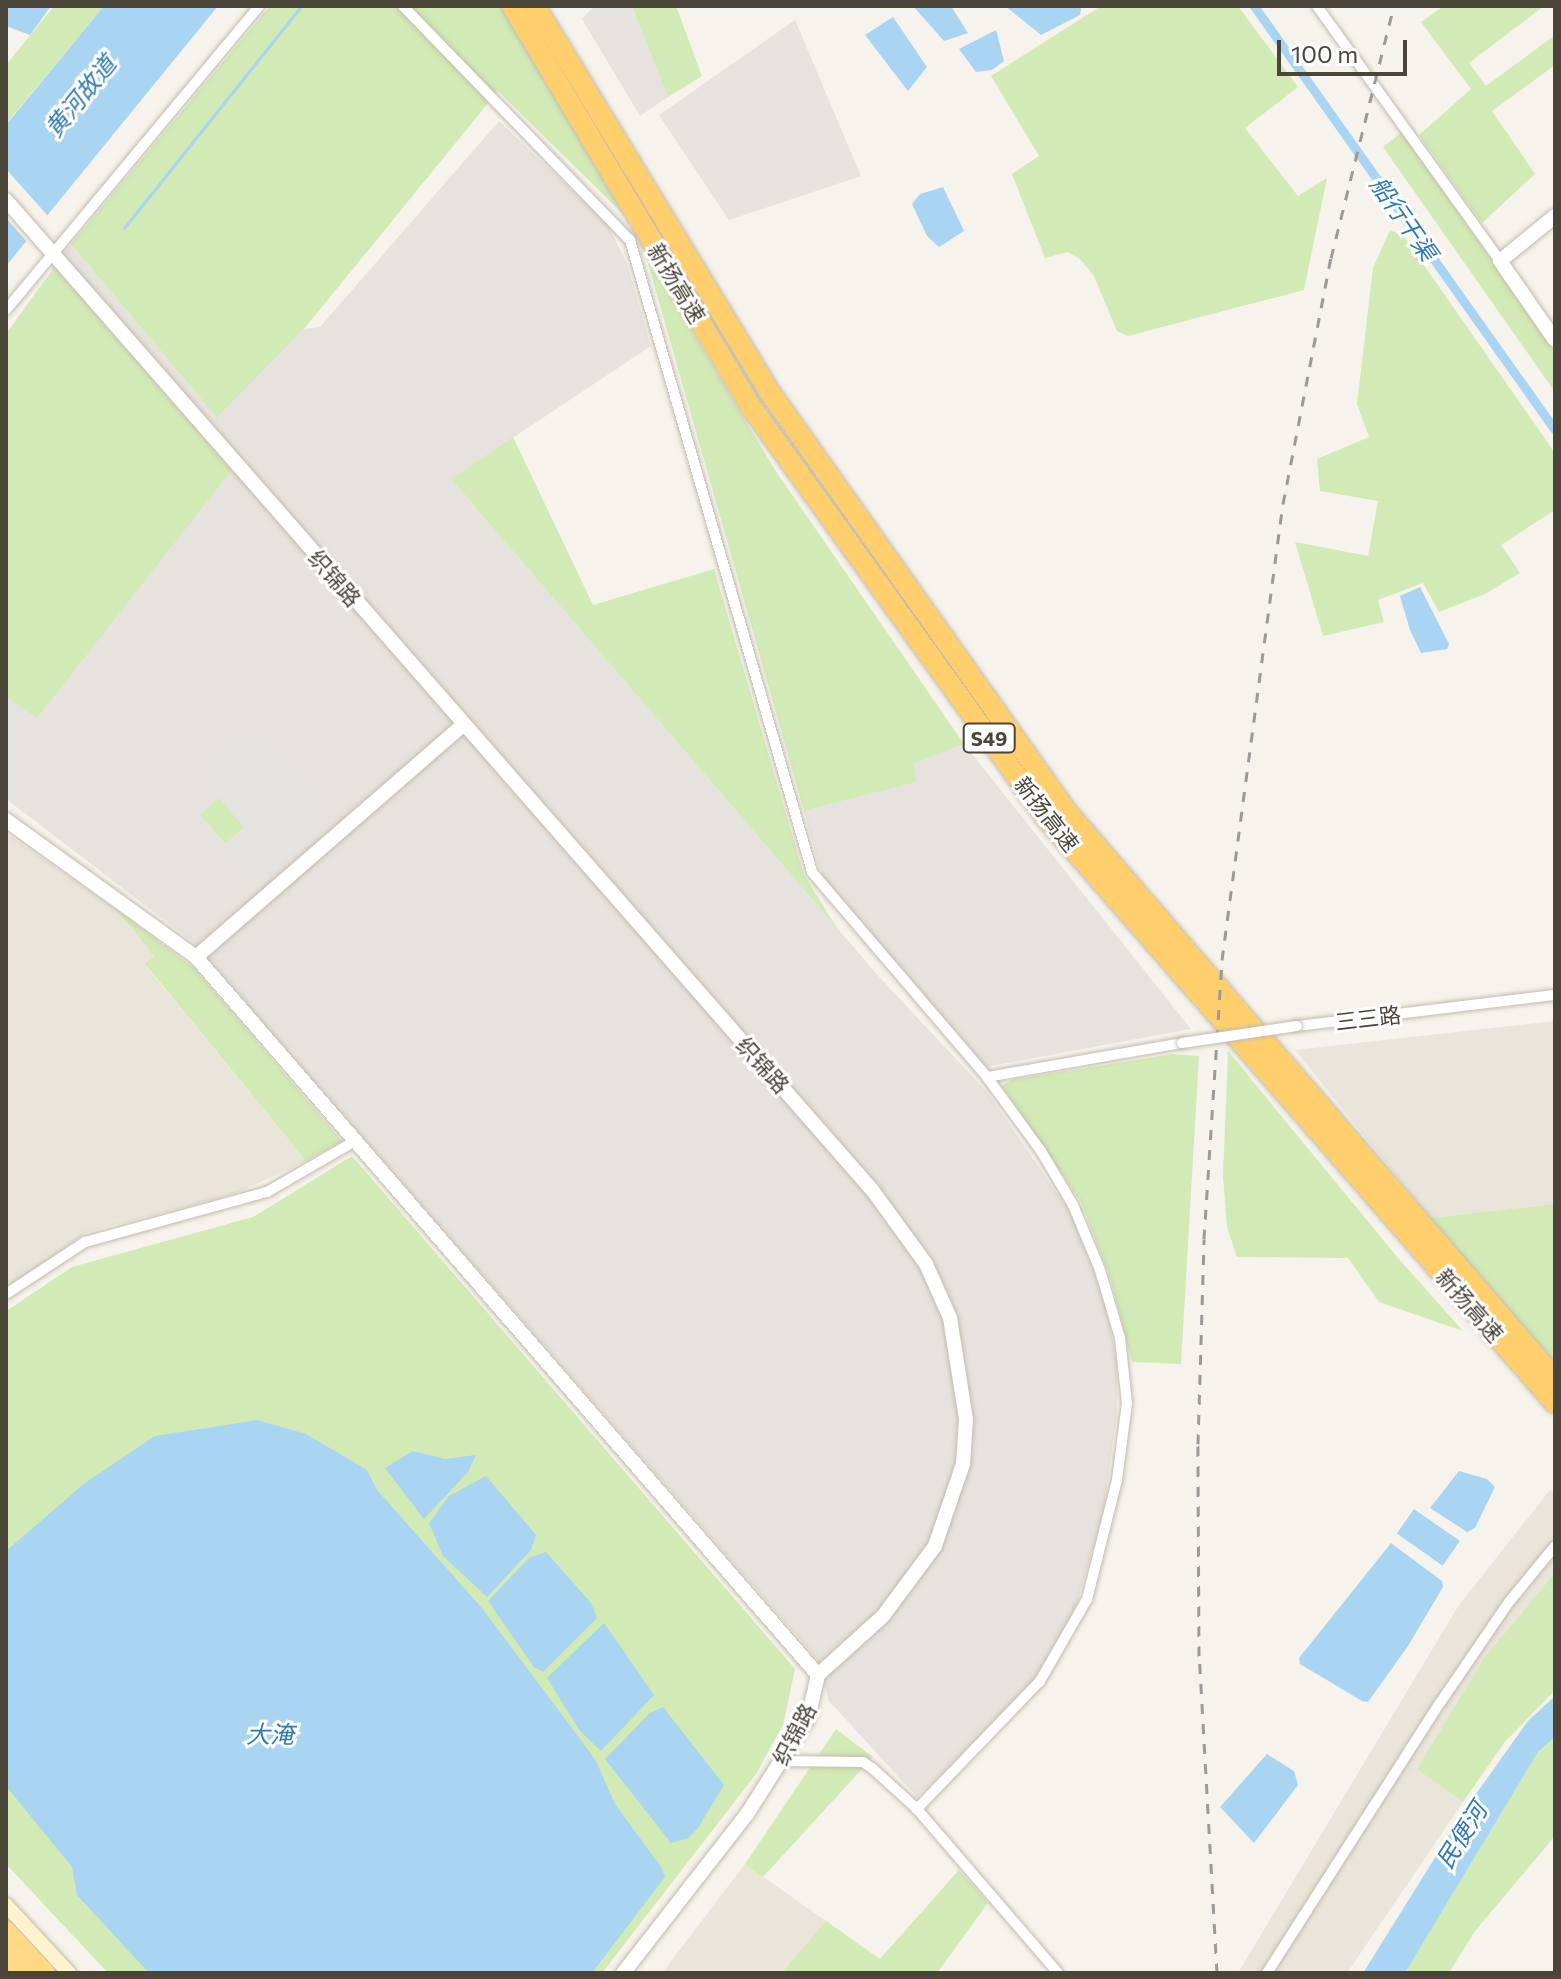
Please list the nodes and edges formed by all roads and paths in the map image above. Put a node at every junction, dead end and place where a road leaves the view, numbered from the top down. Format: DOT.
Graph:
graph roads {
  1 [pos="259,6"];
  2 [pos="403,6"];
  3 [pos="512,6"];
  4 [pos="535,6"];
  5 [pos="1317,6"];
  6 [pos="6,200"];
  7 [pos="1555,216"];
  8 [pos="50,250"];
  9 [pos="1500,261"];
  10 [pos="6,310"];
  11 [pos="1555,340"];
  12 [pos="462,726"];
  13 [pos="6,820"];
  14 [pos="196,957"];
  15 [pos="1555,995"];
  16 [pos="987,1077"];
  17 [pos="355,1141"];
  18 [pos="6,1294"];
  19 [pos="1555,1379"];
  20 [pos="1555,1403"];
  21 [pos="1555,1546"];
  22 [pos="818,1675"];
  23 [pos="781,1761"];
  24 [pos="917,1809"];
  25 [pos="6,1905"];
  26 [pos="6,1930"];
  27 [pos="6,1954"];
  28 [pos="24,1973"];
  29 [pos="46,1973"];
  30 [pos="69,1973"];
  31 [pos="623,1973"];
  32 [pos="1058,1973"];
  33 [pos="1267,1973"];
  1 -- 8 [label="street"];
  2 -- 16 [label="street"];
  3 -- 20 [label="highway, 新扬高速 / S49"];
  4 -- 19 [label="highway, 新扬高速 / S49"];
  5 -- 9 [label="street"];
  6 -- 8 [label="street, 织锦路"];
  7 -- 9 [label="street"];
  8 -- 10 [label="street"];
  8 -- 12 [label="street, 织锦路"];
  9 -- 11 [label="street"];
  12 -- 14 [label="street"];
  12 -- 22 [label="street, 织锦路"];
  13 -- 14 [label="street"];
  14 -- 17 [label="street"];
  15 -- 16 [label="street, 三三路, bridge"];
  16 -- 24 [label="street"];
  17 -- 18 [label="street"];
  17 -- 22 [label="street"];
  21 -- 33 [label="street"];
  22 -- 23 [label="street, 织锦路"];
  23 -- 24 [label="street"];
  23 -- 31 [label="street, 织锦路"];
  24 -- 32 [label="street"];
  25 -- 30 [label="main road"];
  26 -- 29 [label="highway"];
  27 -- 28 [label="highway"];
}
